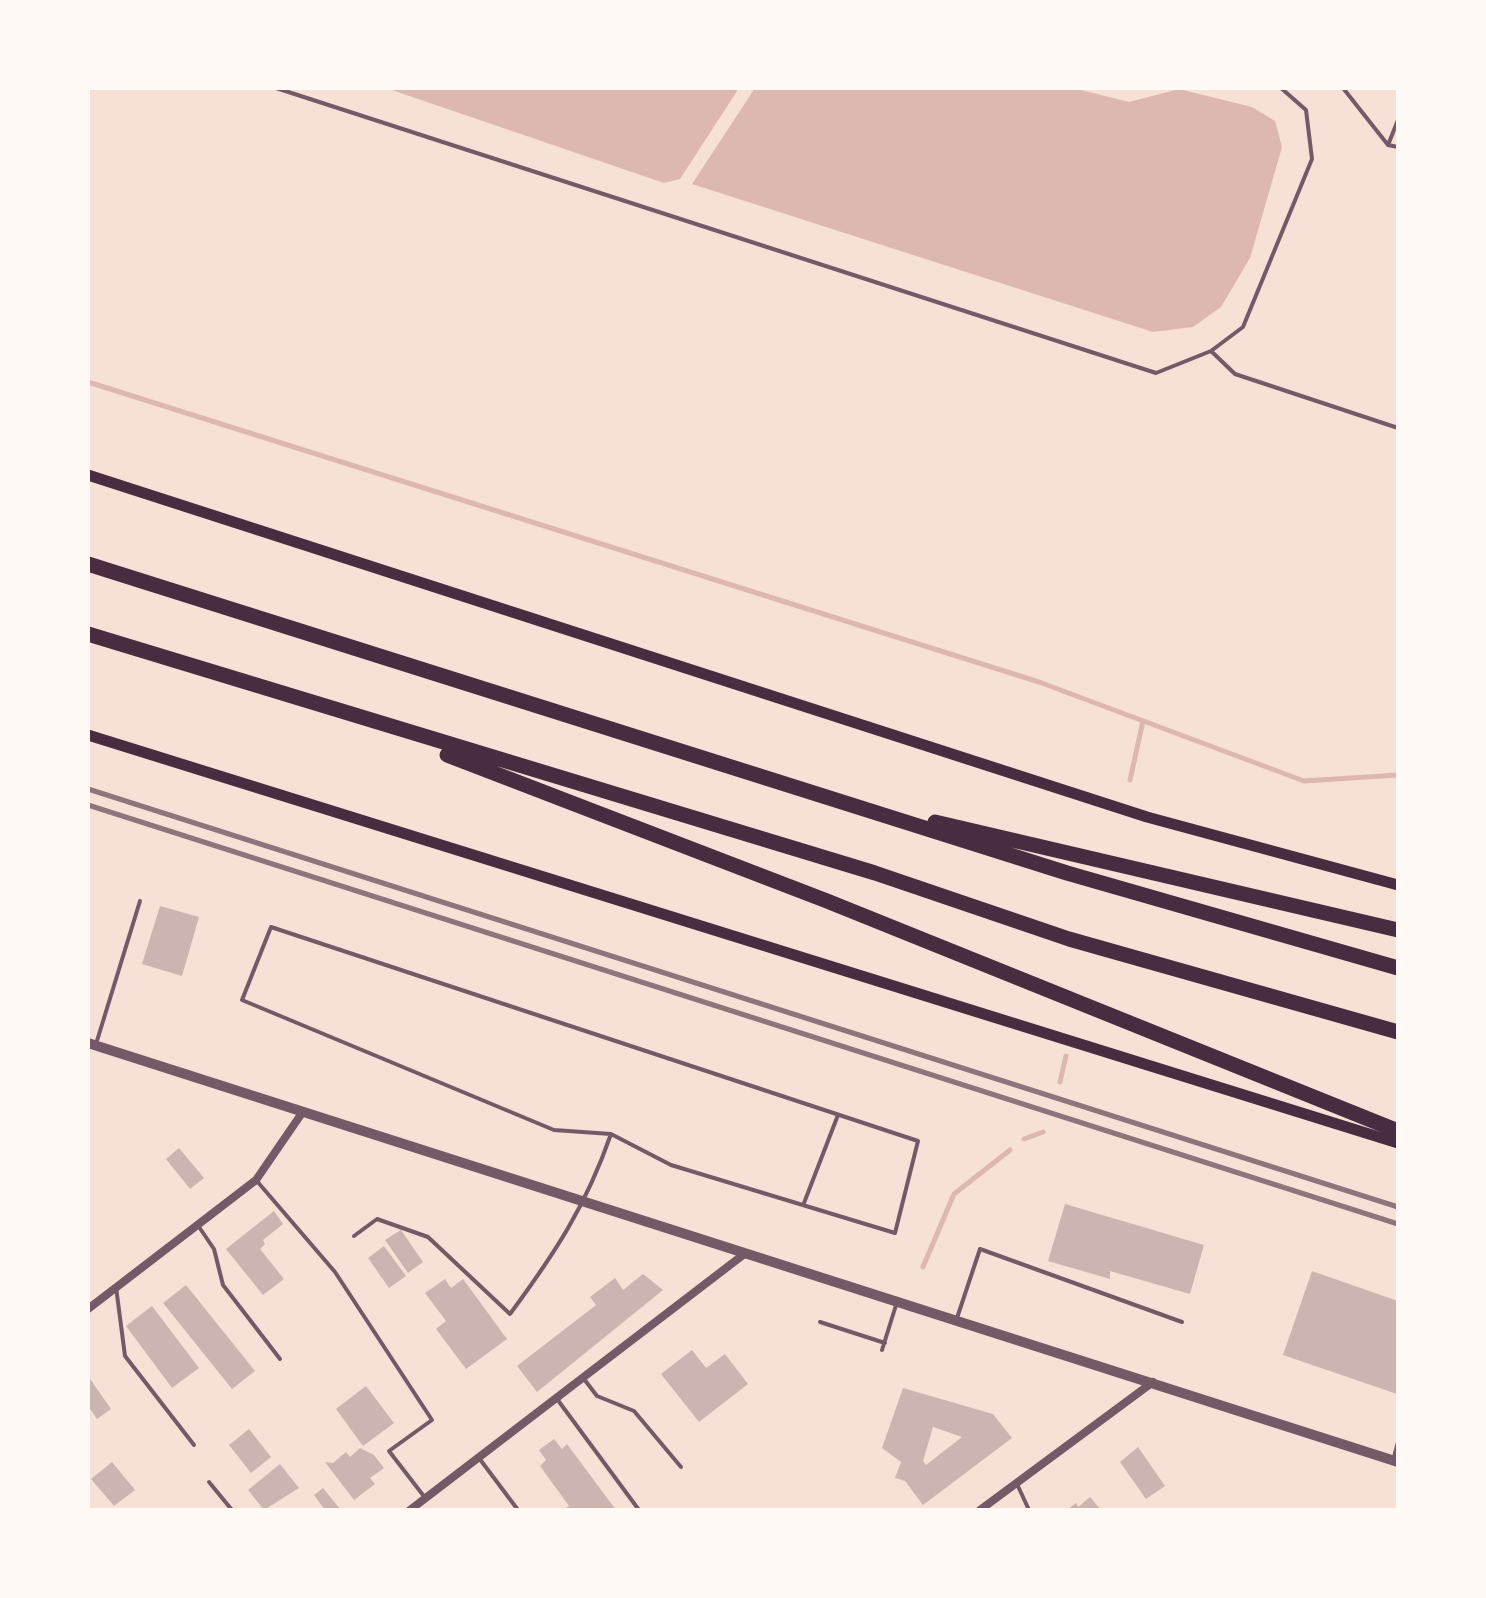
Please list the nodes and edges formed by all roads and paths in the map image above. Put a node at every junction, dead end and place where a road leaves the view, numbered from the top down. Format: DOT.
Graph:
graph roads {
  1 [pos="276,88"];
  2 [pos="1281,88"];
  3 [pos="1343,88"];
  4 [pos="1398,120"];
  5 [pos="1388,144"];
  6 [pos="1398,147"];
  7 [pos="1211,351"];
  8 [pos="1398,428"];
  9 [pos="88,476"];
  10 [pos="88,564"];
  11 [pos="88,634"];
  12 [pos="370,723"];
  13 [pos="88,735"];
  14 [pos="825,796"];
  15 [pos="1398,885"];
  16 [pos="140,901"];
  17 [pos="1398,930"];
  18 [pos="1398,968"];
  19 [pos="1398,1032"];
  20 [pos="92,1044"];
  21 [pos="302,1112"];
  22 [pos="838,1115"];
  23 [pos="1398,1131"];
  24 [pos="611,1134"];
  25 [pos="1398,1143"];
  26 [pos="256,1180"];
  27 [pos="804,1202"];
  28 [pos="586,1203"];
  29 [pos="197,1224"];
  30 [pos="354,1236"];
  31 [pos="743,1254"];
  32 [pos="116,1287"];
  33 [pos="897,1302"];
  34 [pos="88,1309"];
  35 [pos="956,1321"];
  36 [pos="820,1322"];
  37 [pos="1182,1322"];
  38 [pos="885,1343"];
  39 [pos="882,1350"];
  40 [pos="280,1359"];
  41 [pos="584,1379"];
  42 [pos="1153,1382"];
  43 [pos="558,1398"];
  44 [pos="1398,1442"];
  45 [pos="194,1445"];
  46 [pos="479,1458"];
  47 [pos="1396,1461"];
  48 [pos="680,1466"];
  49 [pos="208,1482"];
  50 [pos="1016,1484"];
  51 [pos="426,1499"];
  52 [pos="232,1510"];
  53 [pos="410,1510"];
  54 [pos="518,1510"];
  55 [pos="639,1510"];
  56 [pos="980,1510"];
  57 [pos="1029,1510"];
  1 -- 7 [label="lane"];
  2 -- 7 [label="lane"];
  3 -- 5 [label="lane"];
  4 -- 5 [label="lane"];
  5 -- 6 [label="lane"];
  7 -- 8 [label="lane"];
  9 -- 15 [label="main road"];
  10 -- 14 [label="highway"];
  11 -- 12 [label="highway"];
  12 -- 19 [label="highway"];
  12 -- 23 [label="highway"];
  13 -- 25 [label="main road"];
  14 -- 17 [label="highway"];
  14 -- 18 [label="highway"];
  16 -- 20 [label="lane"];
  20 -- 21 [label="street"];
  21 -- 26 [label="street"];
  21 -- 28 [label="street"];
  22 -- 24 [label="lane"];
  22 -- 27 [label="lane"];
  22 -- 27 [label="lane"];
  24 -- 27 [label="lane"];
  24 -- 28 [label="lane"];
  26 -- 29 [label="street"];
  26 -- 51 [label="lane"];
  28 -- 30 [label="lane"];
  28 -- 31 [label="street"];
  29 -- 32 [label="street"];
  29 -- 40 [label="lane"];
  31 -- 33 [label="street"];
  31 -- 41 [label="street"];
  32 -- 34 [label="street"];
  32 -- 45 [label="lane"];
  33 -- 35 [label="street"];
  33 -- 38 [label="lane"];
  35 -- 37 [label="lane"];
  35 -- 42 [label="street"];
  36 -- 38 [label="lane"];
  38 -- 39 [label="lane"];
  41 -- 43 [label="street"];
  41 -- 48 [label="lane"];
  42 -- 47 [label="street"];
  42 -- 50 [label="street"];
  43 -- 46 [label="street"];
  43 -- 55 [label="lane"];
  44 -- 47 [label="lane"];
  46 -- 51 [label="street"];
  46 -- 54 [label="lane"];
  49 -- 52 [label="lane"];
  50 -- 56 [label="street"];
  50 -- 57 [label="lane"];
  51 -- 53 [label="street"];
}
